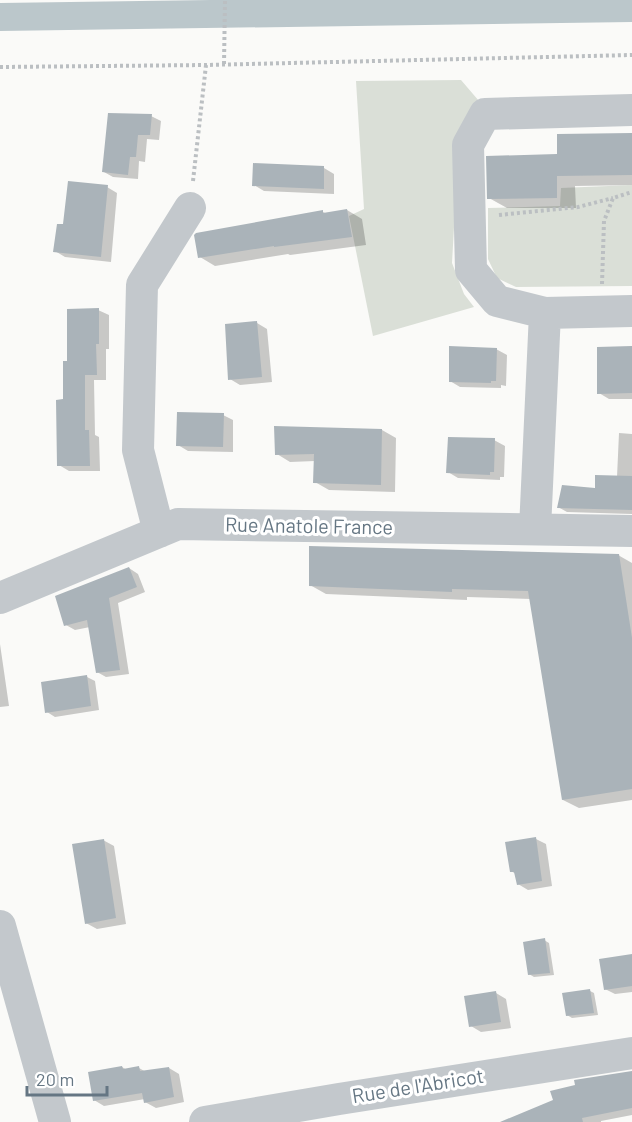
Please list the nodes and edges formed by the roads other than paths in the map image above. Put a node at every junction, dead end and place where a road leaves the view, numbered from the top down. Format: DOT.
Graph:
graph roads {
  1 [pos="632,110"];
  2 [pos="190,208"];
  3 [pos="617,311"];
  4 [pos="545,313"];
  5 [pos="535,529"];
  6 [pos="632,531"];
  7 [pos="159,532"];
  8 [pos="0,598"];
  9 [pos="0,926"];
  10 [pos="632,1053"];
  11 [pos="342,1110"];
  12 [pos="55,1122"];
  13 [pos="205,1122"];
  1 -- 4 [label="street"];
  2 -- 7 [label="street"];
  3 -- 4 [label="street"];
  4 -- 5 [label="street"];
  5 -- 6 [label="street, Rue Anatole France"];
  5 -- 7 [label="street, Rue Anatole France"];
  7 -- 8 [label="street, Rue Anatole France"];
  9 -- 12 [label="street"];
  10 -- 11 [label="street, Rue de l'Abricot"];
  11 -- 13 [label="street, Rue de l'Abricot"];
}
